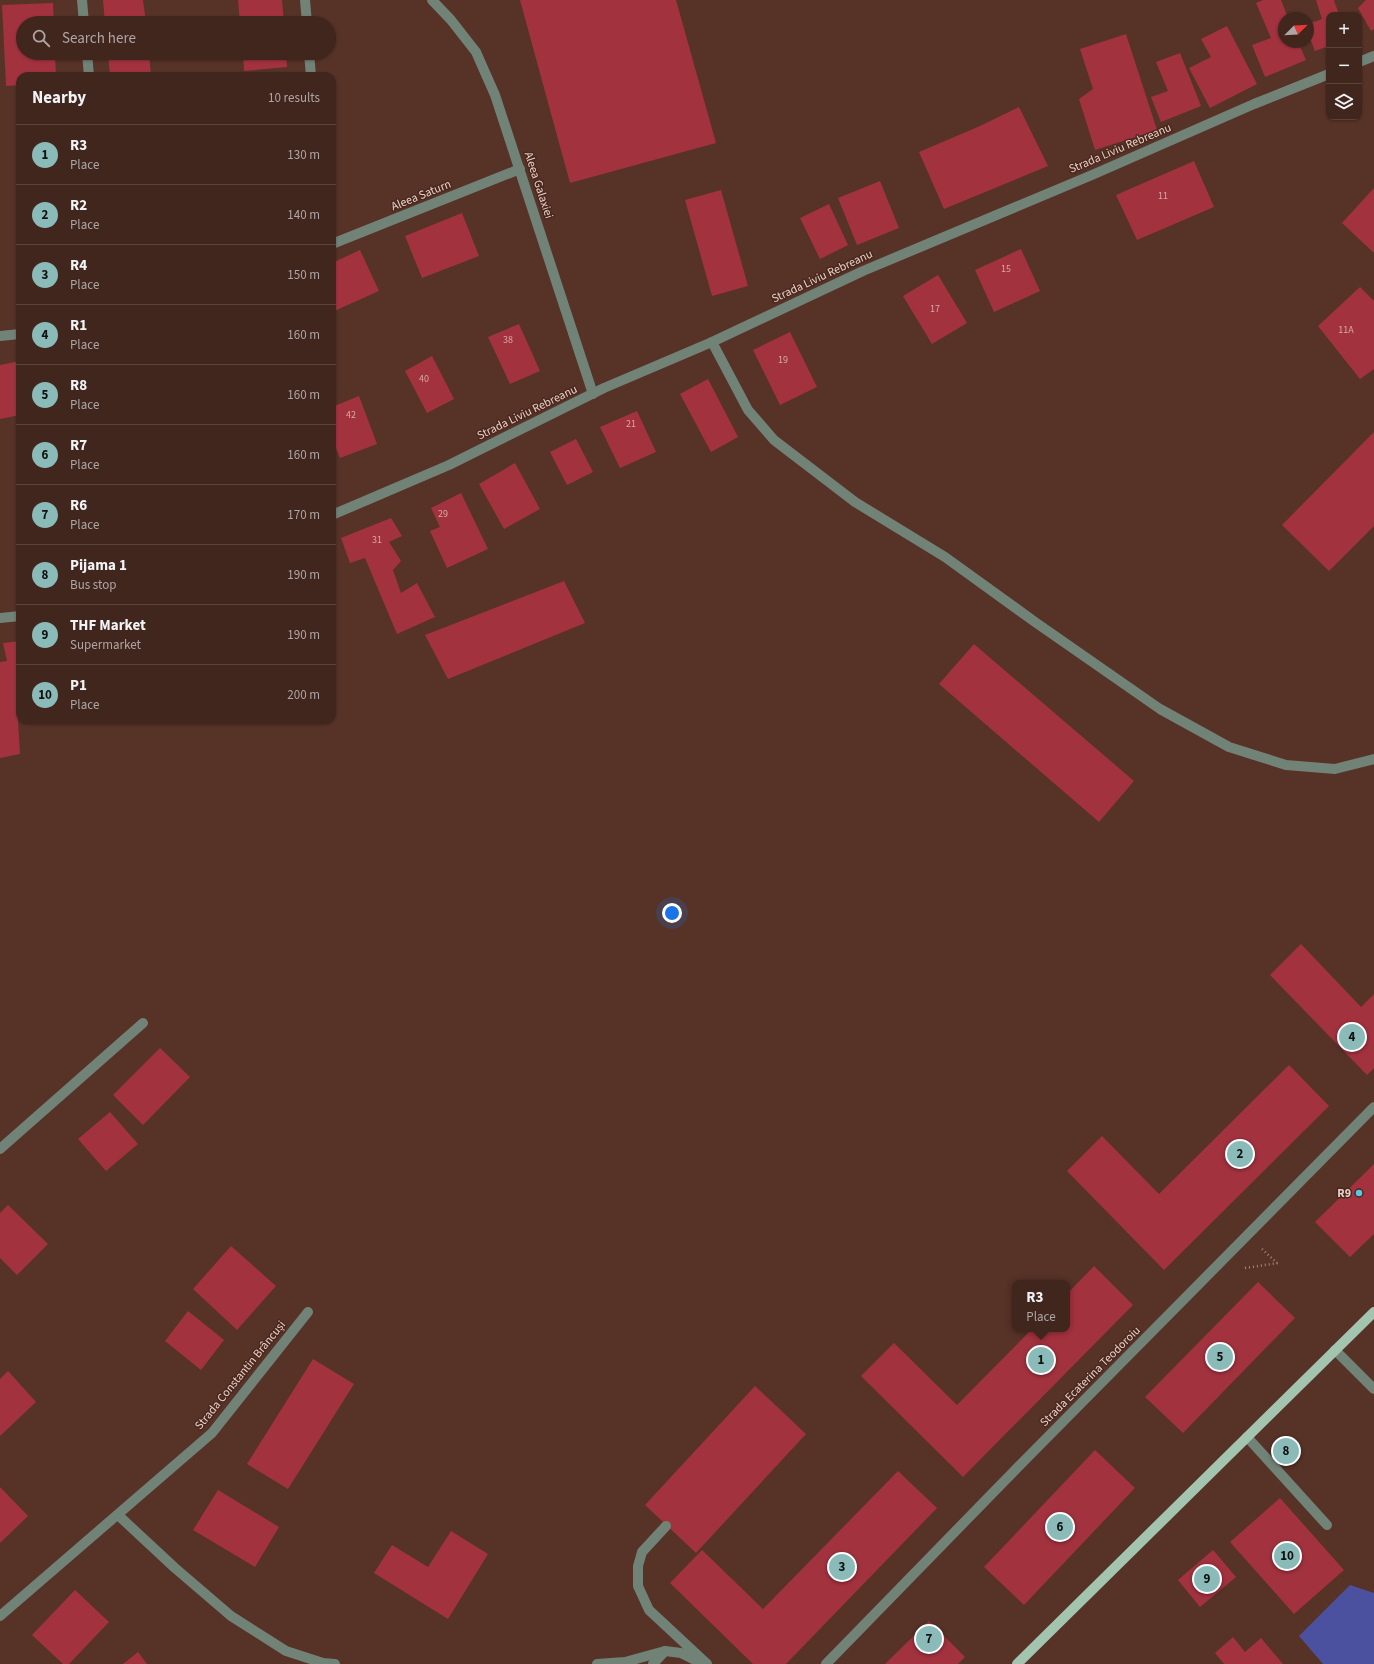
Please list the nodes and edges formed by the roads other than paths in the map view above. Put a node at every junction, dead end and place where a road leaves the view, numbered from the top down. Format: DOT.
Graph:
graph roads {
  1 [pos="82,0"];
  2 [pos="305,0"];
  3 [pos="432,0"];
  4 [pos="83,16"];
  5 [pos="306,16"];
  6 [pos="1374,56"];
  7 [pos="87,60"];
  8 [pos="310,60"];
  9 [pos="1362,61"];
  10 [pos="88,72"];
  11 [pos="311,72"];
  12 [pos="1326,75"];
  13 [pos="520,169"];
  14 [pos="336,242"];
  15 [pos="16,334"];
  16 [pos="0,336"];
  17 [pos="712,342"];
  18 [pos="593,394"];
  19 [pos="336,513"];
  20 [pos="16,616"];
  21 [pos="0,618"];
  22 [pos="1374,758"];
  23 [pos="143,1023"];
  24 [pos="1374,1107"];
  25 [pos="0,1149"];
  26 [pos="308,1312"];
  27 [pos="1374,1312"];
  28 [pos="1335,1350"];
  29 [pos="1374,1389"];
  30 [pos="1247,1437"];
  31 [pos="118,1515"];
  32 [pos="1327,1525"];
  33 [pos="666,1526"];
  34 [pos="0,1616"];
  35 [pos="665,1651"];
  36 [pos="335,1664"];
  37 [pos="597,1664"];
  38 [pos="653,1664"];
  39 [pos="703,1664"];
  40 [pos="707,1664"];
  41 [pos="826,1664"];
  42 [pos="1017,1664"];
  1 -- 4 [label="street"];
  2 -- 5 [label="street"];
  3 -- 13 [label="street, Aleea Galaxiei"];
  6 -- 9 [label="street"];
  7 -- 10 [label="street"];
  8 -- 11 [label="street"];
  12 -- 17 [label="street, Strada Liviu Rebreanu"];
  13 -- 14 [label="street, Aleea Saturn"];
  13 -- 18 [label="street, Aleea Galaxiei"];
  15 -- 16 [label="street"];
  17 -- 18 [label="street, Strada Liviu Rebreanu"];
  17 -- 22 [label="street"];
  18 -- 19 [label="street, Strada Liviu Rebreanu"];
  20 -- 21 [label="street"];
  23 -- 25 [label="street"];
  24 -- 41 [label="street, Strada Ecaterina Teodoroiu"];
  26 -- 31 [label="street, Strada Constantin Brâncuși"];
  27 -- 28 [label="main road"];
  28 -- 29 [label="street"];
  28 -- 30 [label="main road"];
  30 -- 32 [label="street"];
  30 -- 42 [label="main road"];
  31 -- 34 [label="street, Strada Constantin Brâncuși"];
  31 -- 36 [label="street"];
  33 -- 40 [label="street"];
  35 -- 37 [label="street"];
  35 -- 38 [label="street"];
  35 -- 39 [label="street"];
}
